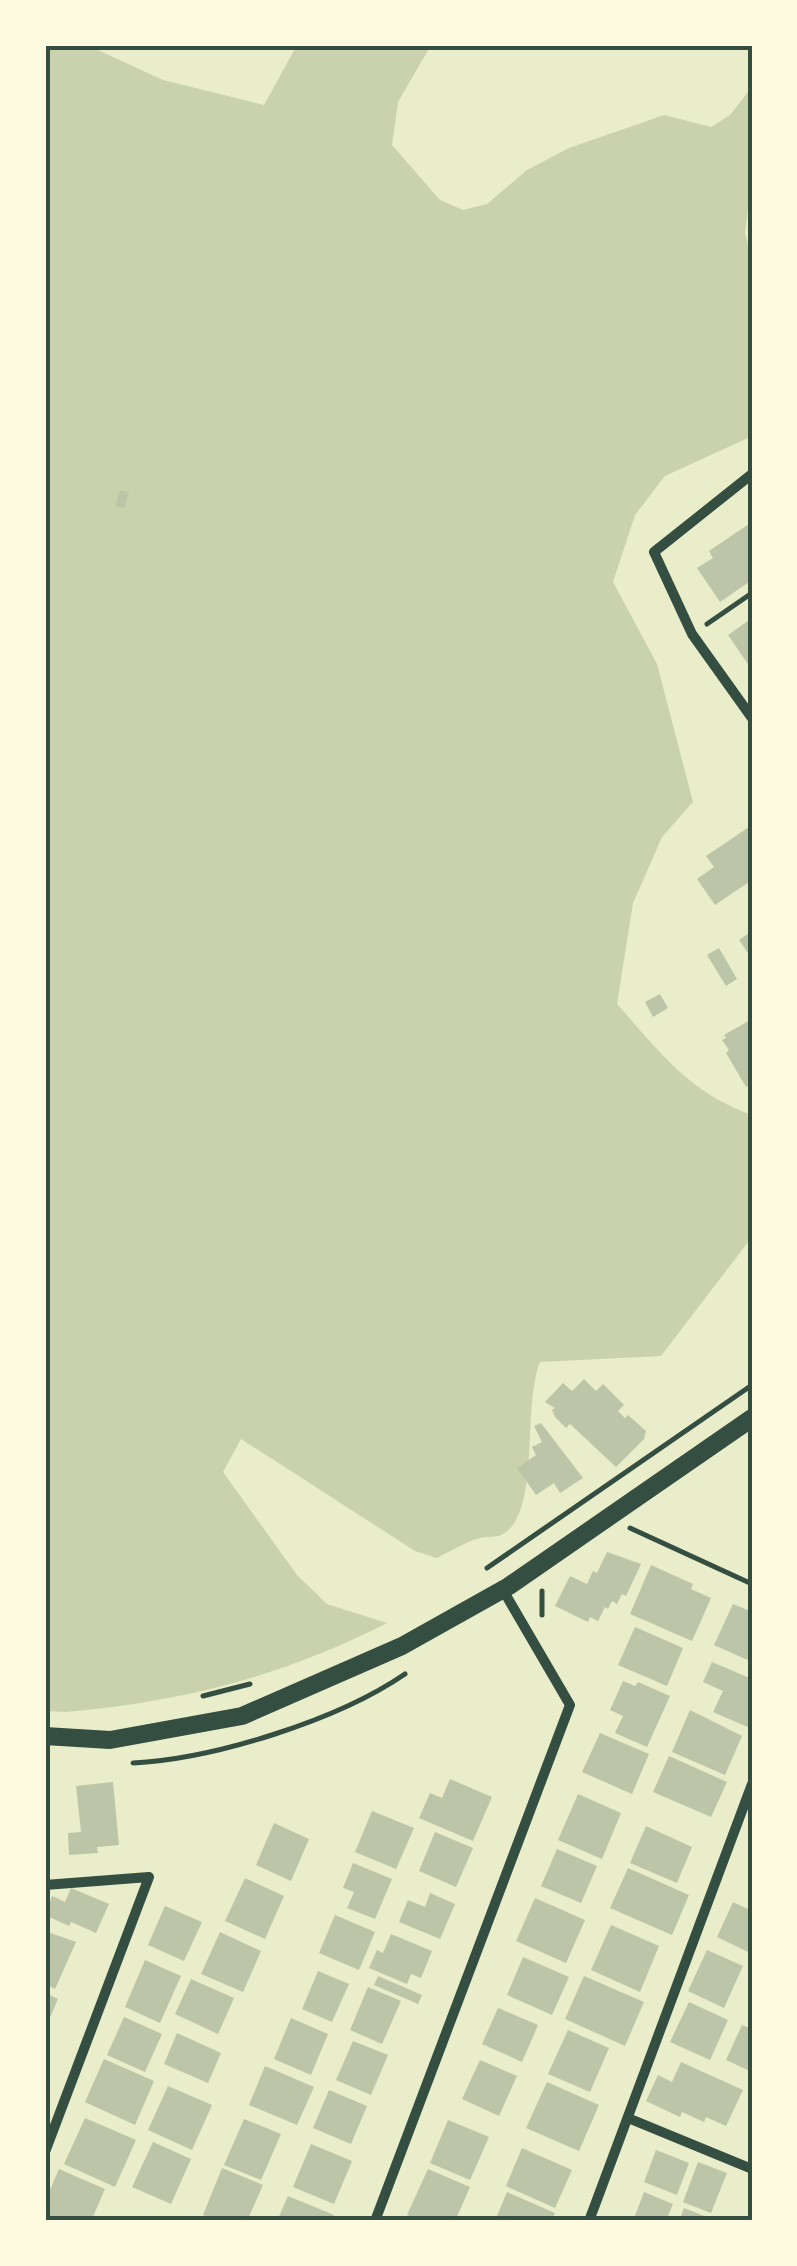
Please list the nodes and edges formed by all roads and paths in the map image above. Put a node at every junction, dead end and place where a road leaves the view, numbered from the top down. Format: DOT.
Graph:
graph roads {
  1 [pos="752,474"];
  2 [pos="752,594"];
  3 [pos="692,634"];
  4 [pos="752,718"];
  5 [pos="752,1385"];
  6 [pos="752,1418"];
  7 [pos="628,1527"];
  8 [pos="478,1574"];
  9 [pos="752,1584"];
  10 [pos="503,1590"];
  11 [pos="252,1683"];
  12 [pos="196,1698"];
  13 [pos="45,1736"];
  14 [pos="752,1784"];
  15 [pos="45,1885"];
  16 [pos="628,2118"];
  17 [pos="45,2152"];
  18 [pos="752,2169"];
  19 [pos="375,2221"];
  20 [pos="589,2221"];
  1 -- 3 [label="street"];
  2 -- 3 [label="path"];
  3 -- 4 [label="street"];
  5 -- 8 [label="path"];
  6 -- 10 [label="street"];
  7 -- 9 [label="path"];
  10 -- 13 [label="street"];
  10 -- 19 [label="street"];
  11 -- 12 [label="path"];
  14 -- 16 [label="street"];
  15 -- 17 [label="street"];
  16 -- 18 [label="street"];
  16 -- 20 [label="street"];
}
